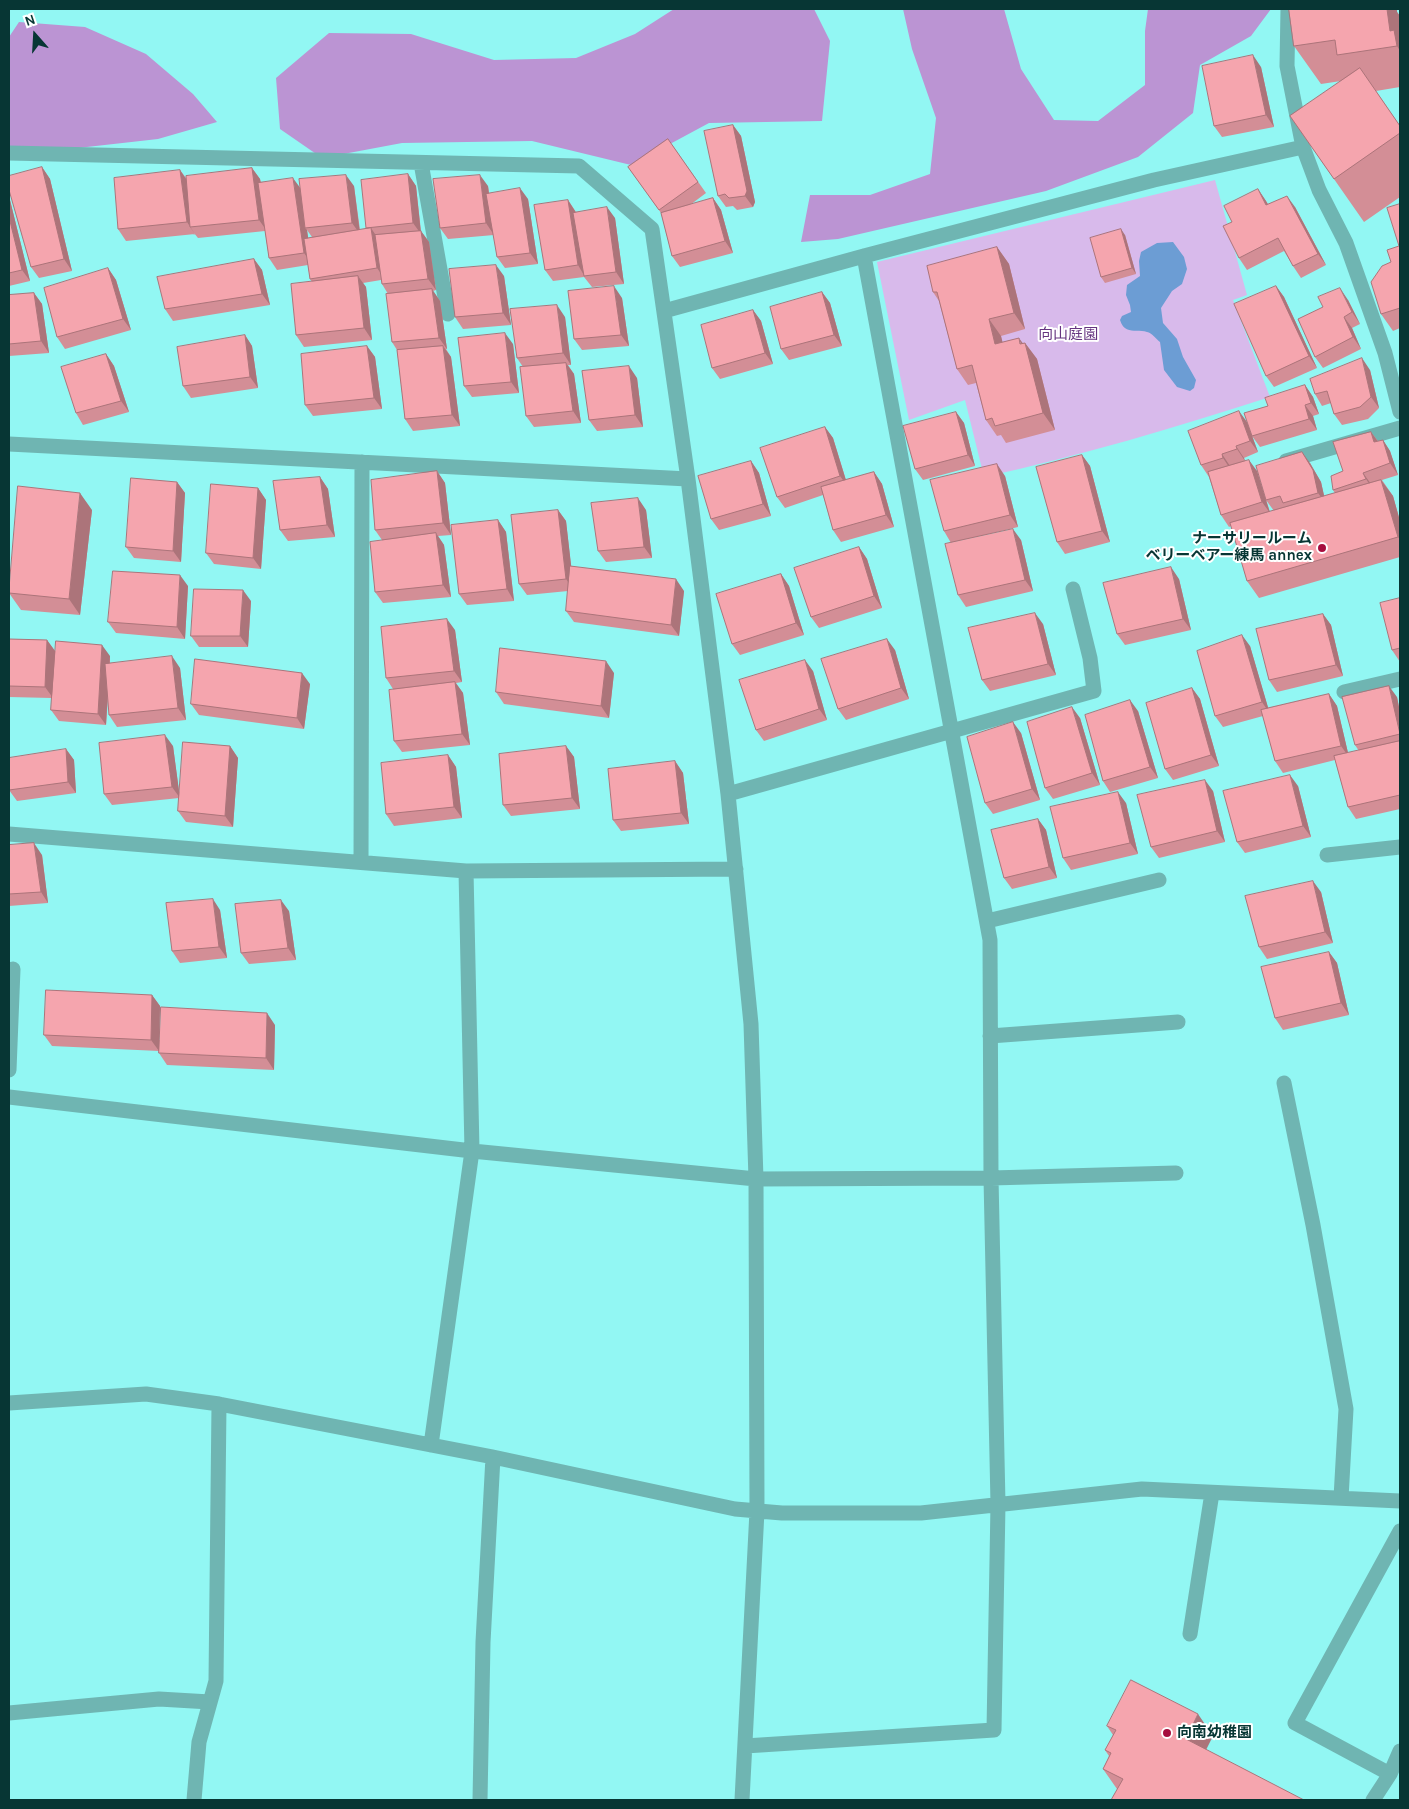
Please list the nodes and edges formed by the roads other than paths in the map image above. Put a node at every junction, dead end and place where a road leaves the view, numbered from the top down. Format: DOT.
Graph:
graph roads {
  1 [pos="1288,9"];
  2 [pos="1303,147"];
  3 [pos="9,153"];
  4 [pos="421,163"];
  5 [pos="864,256"];
  6 [pos="664,311"];
  7 [pos="448,314"];
  8 [pos="1400,412"];
  9 [pos="1400,428"];
  10 [pos="9,444"];
  11 [pos="362,462"];
  12 [pos="1270,466"];
  13 [pos="688,479"];
  14 [pos="1073,589"];
  15 [pos="1400,679"];
  16 [pos="1344,692"];
  17 [pos="952,730"];
  18 [pos="728,794"];
  19 [pos="9,834"];
  20 [pos="1400,847"];
  21 [pos="1327,855"];
  22 [pos="361,862"];
  23 [pos="736,869"];
  24 [pos="466,870"];
  25 [pos="1159,880"];
  26 [pos="987,921"];
  27 [pos="13,970"];
  28 [pos="1178,1022"];
  29 [pos="990,1036"];
  30 [pos="9,1070"];
  31 [pos="1284,1083"];
  32 [pos="9,1097"];
  33 [pos="472,1151"];
  34 [pos="1176,1173"];
  35 [pos="991,1178"];
  36 [pos="756,1179"];
  37 [pos="9,1403"];
  38 [pos="220,1404"];
  39 [pos="431,1445"];
  40 [pos="493,1457"];
  41 [pos="1212,1493"];
  42 [pos="1341,1498"];
  43 [pos="1400,1501"];
  44 [pos="998,1504"];
  45 [pos="757,1510"];
  46 [pos="1400,1531"];
  47 [pos="1190,1634"];
  48 [pos="210,1702"];
  49 [pos="9,1713"];
  50 [pos="745,1746"];
  51 [pos="1400,1751"];
  52 [pos="1390,1774"];
  53 [pos="194,1800"];
  54 [pos="480,1800"];
  55 [pos="742,1800"];
  56 [pos="1373,1800"];
  1 -- 2 [label="street"];
  2 -- 5 [label="street"];
  2 -- 8 [label="street"];
  3 -- 4 [label="street"];
  4 -- 6 [label="street"];
  4 -- 7 [label="street"];
  5 -- 6 [label="street"];
  5 -- 17 [label="street"];
  6 -- 13 [label="street"];
  9 -- 12 [label="street"];
  10 -- 11 [label="street"];
  11 -- 13 [label="street"];
  11 -- 22 [label="street"];
  13 -- 18 [label="street"];
  14 -- 17 [label="street"];
  15 -- 16 [label="street"];
  17 -- 18 [label="street"];
  17 -- 26 [label="street"];
  18 -- 23 [label="street"];
  19 -- 22 [label="street"];
  20 -- 21 [label="street"];
  22 -- 24 [label="street"];
  23 -- 24 [label="street"];
  23 -- 36 [label="street"];
  24 -- 33 [label="street"];
  25 -- 26 [label="street"];
  26 -- 29 [label="street"];
  27 -- 30 [label="street"];
  28 -- 29 [label="street"];
  29 -- 35 [label="street"];
  31 -- 42 [label="street"];
  32 -- 33 [label="street"];
  33 -- 36 [label="street"];
  33 -- 39 [label="street"];
  34 -- 35 [label="street"];
  35 -- 36 [label="street"];
  35 -- 44 [label="street"];
  36 -- 45 [label="street"];
  37 -- 38 [label="street"];
  38 -- 39 [label="street"];
  38 -- 48 [label="street"];
  39 -- 40 [label="street"];
  40 -- 45 [label="street"];
  40 -- 54 [label="street"];
  41 -- 42 [label="street"];
  41 -- 44 [label="street"];
  41 -- 47 [label="street"];
  42 -- 43 [label="street"];
  44 -- 45 [label="street"];
  44 -- 50 [label="street"];
  45 -- 50 [label="street"];
  46 -- 52 [label="street"];
  48 -- 49 [label="street"];
  48 -- 53 [label="street"];
  50 -- 55 [label="street"];
  51 -- 52 [label="street"];
  52 -- 56 [label="street"];
}
